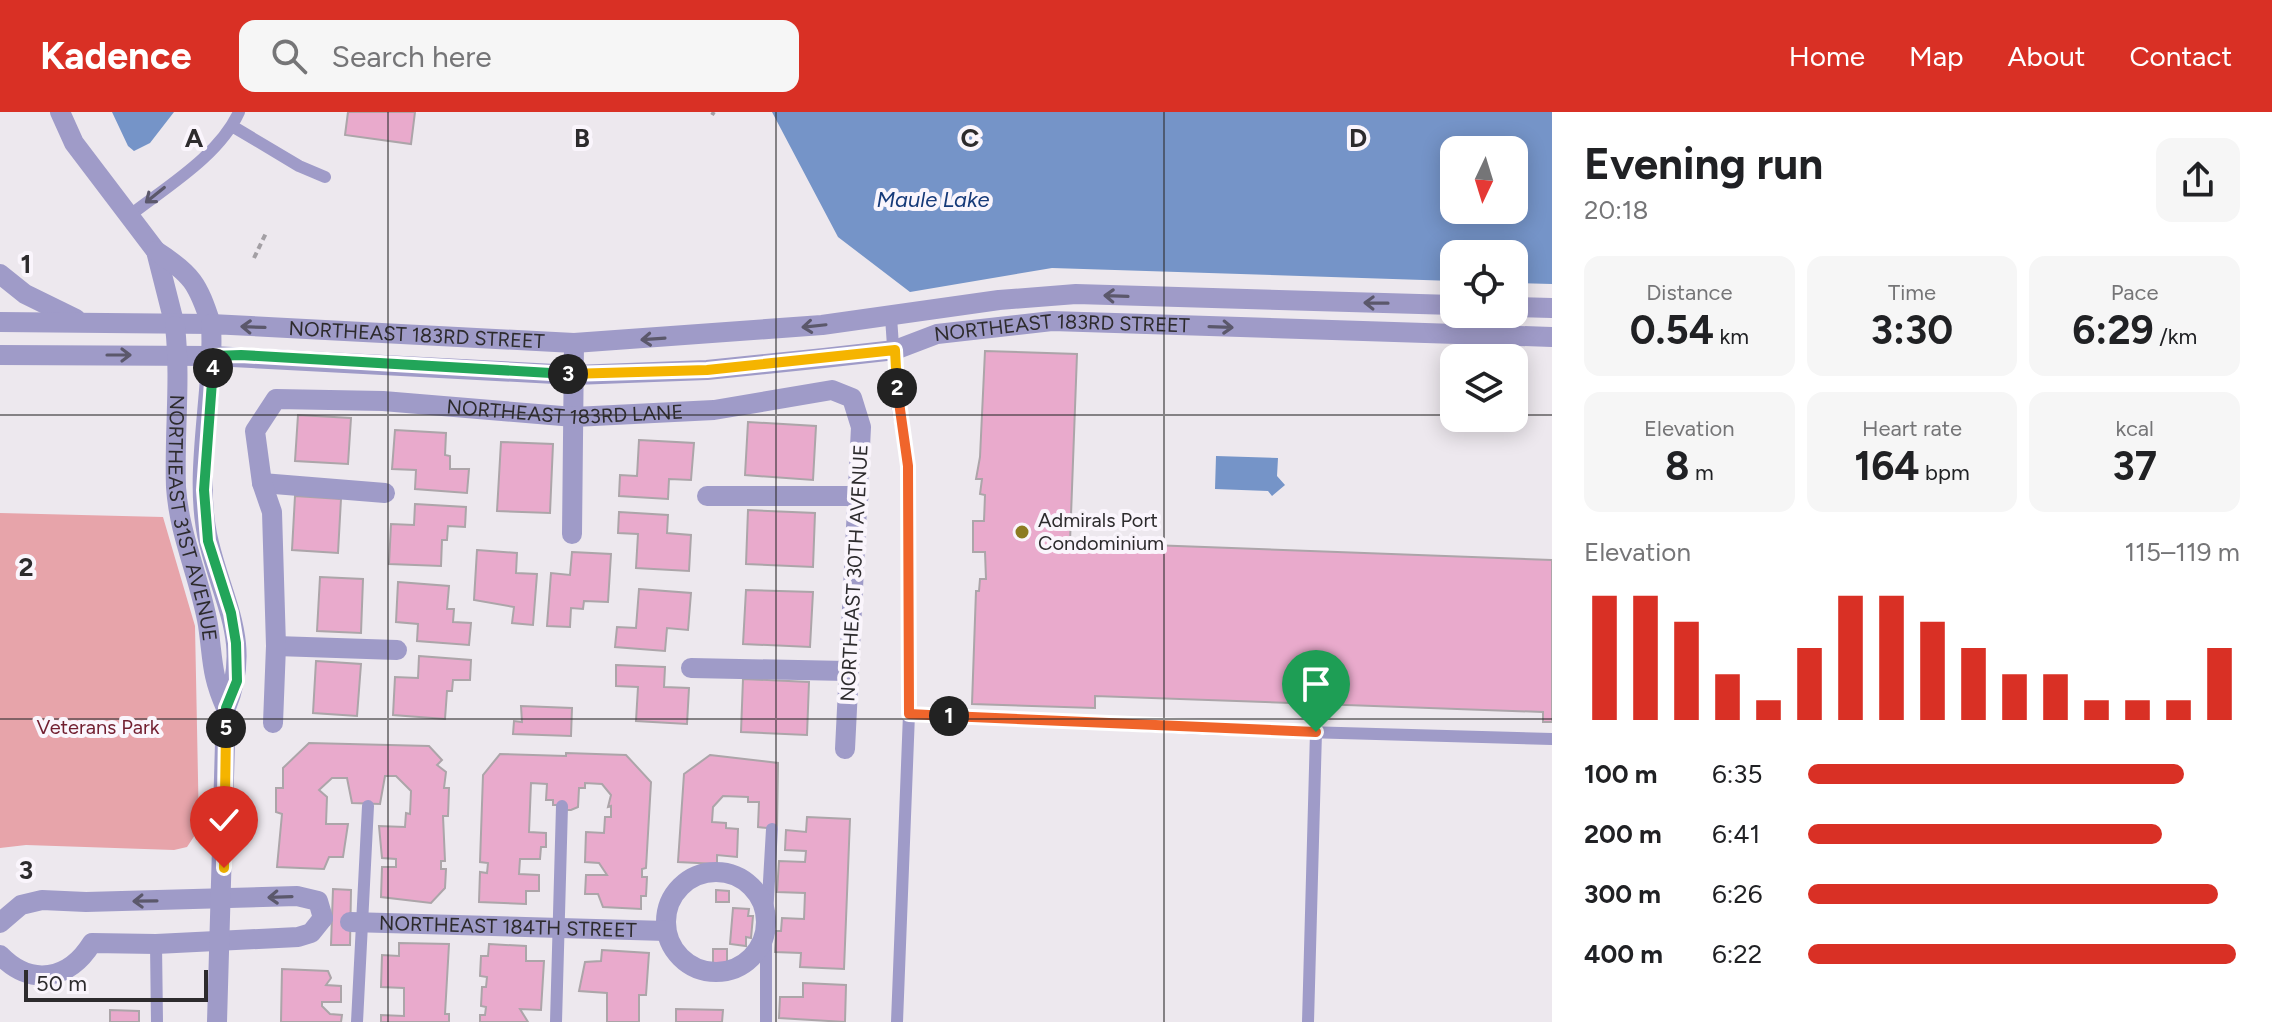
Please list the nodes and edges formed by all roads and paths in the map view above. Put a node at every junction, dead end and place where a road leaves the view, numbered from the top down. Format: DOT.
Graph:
graph roads {
  1 [pos="60,112"];
  2 [pos="239,112"];
  3 [pos="232,126"];
  4 [pos="325,177"];
  5 [pos="129,216"];
  6 [pos="267,231"];
  7 [pos="156,251"];
  8 [pos="254,258"];
  9 [pos="0,274"];
  10 [pos="1440,305"];
  11 [pos="1528,307"];
  12 [pos="1552,308"];
  13 [pos="891,317"];
  14 [pos="0,322"];
  15 [pos="84,323"];
  16 [pos="211,324"];
  17 [pos="175,326"];
  18 [pos="1552,337"];
  19 [pos="574,343"];
  20 [pos="895,350"];
  21 [pos="0,355"];
  22 [pos="178,355"];
  23 [pos="213,356"];
  24 [pos="574,375"];
  25 [pos="852,398"];
  26 [pos="574,417"];
  27 [pos="262,483"];
  28 [pos="385,493"];
  29 [pos="707,496"];
  30 [pos="859,496"];
  31 [pos="572,534"];
  32 [pos="276,646"];
  33 [pos="397,650"];
  34 [pos="691,668"];
  35 [pos="847,671"];
  36 [pos="226,708"];
  37 [pos="909,714"];
  38 [pos="273,723"];
  39 [pos="1316,732"];
  40 [pos="1552,739"];
  41 [pos="845,749"];
  42 [pos="368,806"];
  43 [pos="562,806"];
  44 [pos="772,829"];
  45 [pos="223,898"];
  46 [pos="342,921"];
  47 [pos="0,923"];
  48 [pos="766,923"];
  49 [pos="560,928"];
  50 [pos="666,931"];
  51 [pos="221,939"];
  52 [pos="156,944"];
  53 [pos="0,955"];
  54 [pos="157,1022"];
  55 [pos="217,1022"];
  56 [pos="357,1022"];
  57 [pos="556,1022"];
  58 [pos="766,1022"];
  59 [pos="897,1022"];
  60 [pos="1308,1022"];
  1 -- 5 [label="street"];
  2 -- 3 [label="lane"];
  3 -- 4 [label="lane"];
  3 -- 5 [label="lane, one-way"];
  5 -- 7 [label="street"];
  6 -- 8 [label="path"];
  7 -- 16 [label="street, NORTHEAST 31ST AVENUE"];
  7 -- 17 [label="street, NORTHEAST 31ST AVENUE"];
  9 -- 15 [label="street"];
  10 -- 13 [label="street, NORTHEAST 183RD STREET, one-way"];
  11 -- 12 [label="street"];
  13 -- 19 [label="street, NORTHEAST 183RD STREET, one-way"];
  13 -- 20 [label="lane"];
  14 -- 15 [label="street, NORTHEAST 183RD STREET"];
  15 -- 17 [label="street, NORTHEAST 183RD STREET"];
  16 -- 17 [label="street, NORTHEAST 183RD STREET"];
  19 -- 16 [label="street, NORTHEAST 183RD STREET, one-way"];
  16 -- 23 [label="street, NORTHEAST 31ST AVENUE"];
  17 -- 22 [label="street, NORTHEAST 31ST AVENUE"];
  20 -- 18 [label="street, NORTHEAST 183RD STREET, one-way"];
  19 -- 24 [label="street"];
  20 -- 24 [label="street, NORTHEAST 183RD STREET"];
  20 -- 37 [label="lane"];
  21 -- 22 [label="street, NORTHEAST 183RD STREET, one-way"];
  22 -- 23 [label="street, NORTHEAST 183RD STREET"];
  22 -- 36 [label="street, NORTHEAST 31ST AVENUE"];
  23 -- 24 [label="street, NORTHEAST 183RD STREET"];
  23 -- 36 [label="street, NORTHEAST 31ST AVENUE"];
  24 -- 26 [label="street"];
  25 -- 26 [label="street, NORTHEAST 183RD LANE"];
  25 -- 30 [label="street, NORTHEAST 30TH AVENUE"];
  26 -- 27 [label="street, NORTHEAST 183RD LANE"];
  26 -- 31 [label="street"];
  27 -- 28 [label="street"];
  27 -- 32 [label="street"];
  29 -- 30 [label="street"];
  30 -- 35 [label="street, NORTHEAST 30TH AVENUE"];
  32 -- 33 [label="street"];
  32 -- 38 [label="street"];
  34 -- 35 [label="street"];
  35 -- 41 [label="street, NORTHEAST 30TH AVENUE"];
  36 -- 45 [label="street, NORTHEAST 31ST AVENUE"];
  37 -- 39 [label="lane"];
  37 -- 59 [label="lane"];
  39 -- 40 [label="lane"];
  39 -- 60 [label="lane"];
  42 -- 46 [label="lane"];
  43 -- 49 [label="lane"];
  44 -- 48 [label="lane"];
  46 -- 45 [label="street, one-way"];
  45 -- 47 [label="street, one-way"];
  45 -- 51 [label="street, NORTHEAST 31ST AVENUE"];
  46 -- 49 [label="street, NORTHEAST 184TH STREET"];
  46 -- 51 [label="street"];
  46 -- 56 [label="lane"];
  48 -- 50 [label="street"];
  48 -- 50 [label="street"];
  48 -- 58 [label="lane"];
  49 -- 50 [label="street, NORTHEAST 184TH STREET"];
  49 -- 57 [label="lane"];
  51 -- 52 [label="street"];
  51 -- 55 [label="street, NORTHEAST 31ST AVENUE"];
  52 -- 53 [label="street"];
  52 -- 54 [label="lane"];
}
